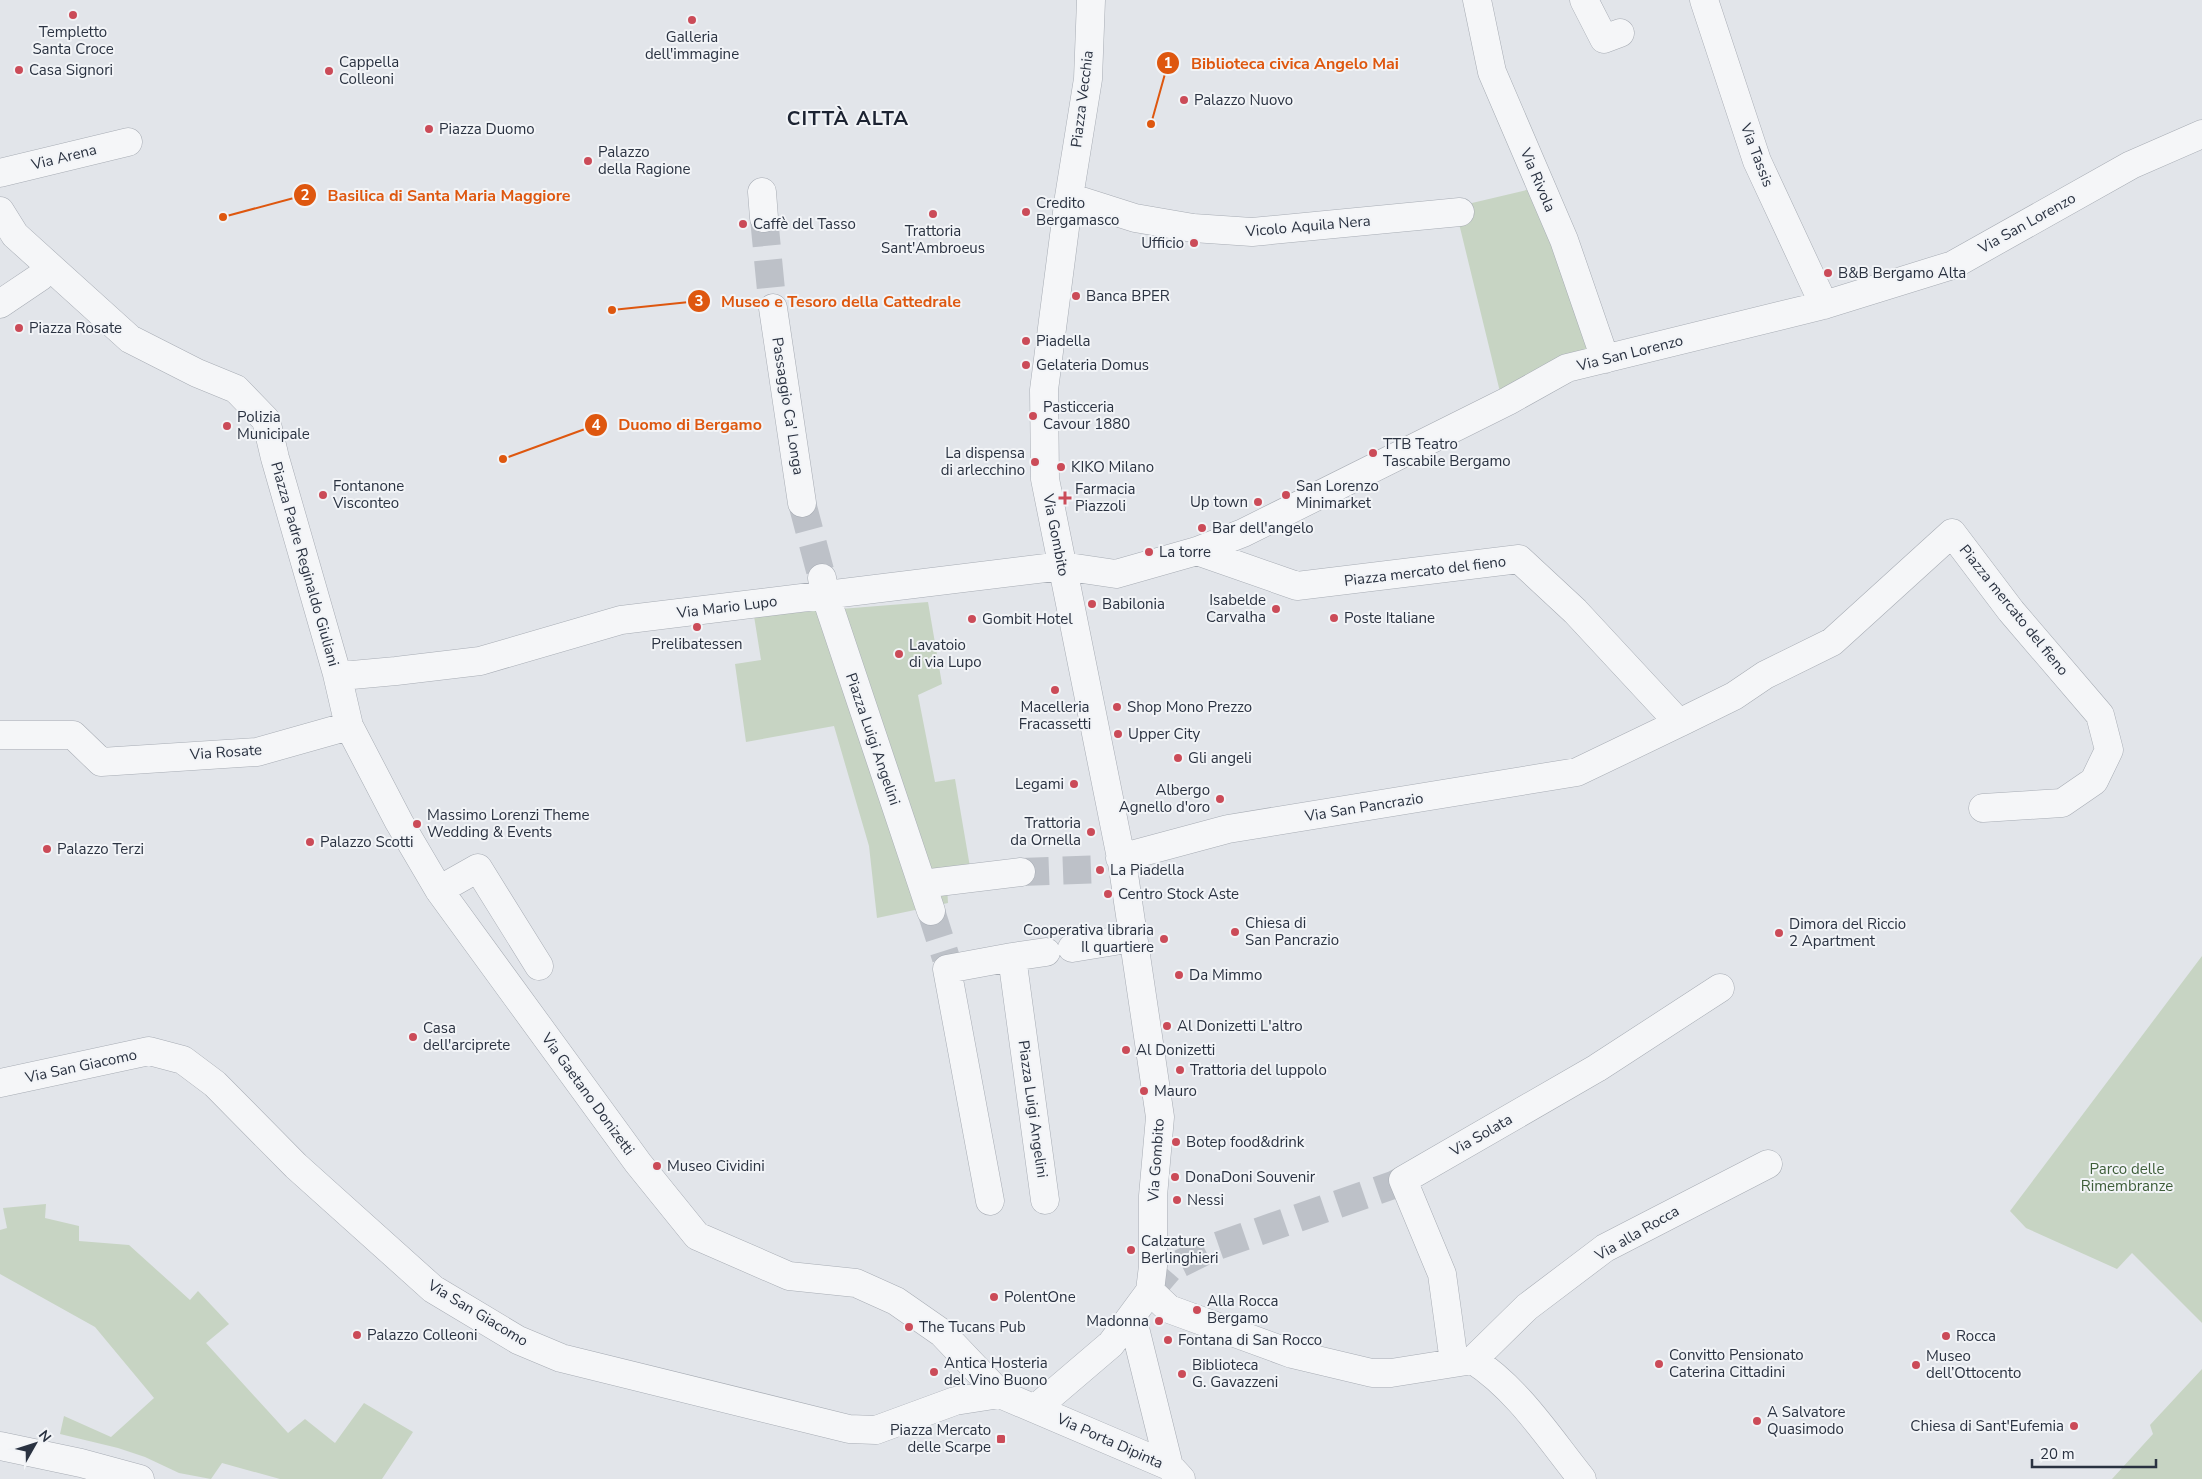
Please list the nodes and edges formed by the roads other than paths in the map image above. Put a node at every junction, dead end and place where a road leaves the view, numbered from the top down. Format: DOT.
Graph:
graph roads {
  1 [pos="1091,0"];
  2 [pos="1477,0"];
  3 [pos="1584,0"];
  4 [pos="1704,0"];
  5 [pos="1620,34"];
  6 [pos="2202,134"];
  7 [pos="128,142"];
  8 [pos="0,173"];
  9 [pos="1069,197"];
  10 [pos="0,210"];
  11 [pos="1460,212"];
  12 [pos="8,239"];
  13 [pos="49,267"];
  14 [pos="0,304"];
  15 [pos="1824,305"];
  16 [pos="773,308"];
  17 [pos="1605,359"];
  18 [pos="802,503"];
  19 [pos="1197,551"];
  20 [pos="1062,566"];
  21 [pos="823,586"];
  22 [pos="337,674"];
  23 [pos="1679,723"];
  24 [pos="349,726"];
  25 [pos="0,735"];
  26 [pos="1608,757"];
  27 [pos="1982,808"];
  28 [pos="1115,865"];
  29 [pos="1021,872"];
  30 [pos="922,884"];
  31 [pos="439,890"];
  32 [pos="931,911"];
  33 [pos="1133,938"];
  34 [pos="1012,957"];
  35 [pos="539,966"];
  36 [pos="1720,988"];
  37 [pos="0,1083"];
  38 [pos="1768,1164"];
  39 [pos="1045,1200"];
  40 [pos="990,1201"];
  41 [pos="1150,1291"];
  42 [pos="1132,1316"];
  43 [pos="1463,1361"];
  44 [pos="997,1394"];
  45 [pos="1036,1408"];
  46 [pos="0,1446"];
  47 [pos="1175,1472"];
  48 [pos="140,1479"];
  49 [pos="1582,1479"];
  1 -- 9 [label="street, Piazza Vecchia"];
  2 -- 17 [label="street, Via Rivola"];
  3 -- 5 [label="street"];
  4 -- 15 [label="street, Via Tassis"];
  6 -- 15 [label="street, Via San Lorenzo"];
  7 -- 8 [label="street, Via Arena"];
  9 -- 11 [label="street, Vicolo Aquila Nera"];
  9 -- 20 [label="street, Via Gombito"];
  10 -- 12 [label="street"];
  12 -- 13 [label="street"];
  13 -- 14 [label="street"];
  13 -- 22 [label="street, Piazza Padre Reginaldo Giuliani"];
  15 -- 17 [label="street, Via San Lorenzo"];
  16 -- 18 [label="street, Passaggio Ca' Longa"];
  17 -- 19 [label="street, Via San Lorenzo"];
  19 -- 20 [label="street, Via San Lorenzo"];
  19 -- 23 [label="street, Piazza mercato del fieno"];
  20 -- 21 [label="street, Via Mario Lupo"];
  20 -- 28 [label="street, Via Gombito"];
  21 -- 22 [label="street, Via Mario Lupo"];
  21 -- 30 [label="street, Piazza Luigi Angelini"];
  22 -- 24 [label="street, Piazza Padre Reginaldo Giuliani"];
  23 -- 26 [label="street, Piazza mercato del fieno"];
  23 -- 27 [label="street, Piazza mercato del fieno"];
  24 -- 25 [label="street, Via Rosate"];
  24 -- 31 [label="street, Via Gaetano Donizetti"];
  26 -- 28 [label="street, Via San Pancrazio"];
  28 -- 33 [label="street, Via Gombito"];
  29 -- 30 [label="street"];
  30 -- 32 [label="street, Piazza Luigi Angelini"];
  31 -- 35 [label="street"];
  31 -- 44 [label="street, Via Gaetano Donizetti"];
  33 -- 34 [label="street"];
  33 -- 41 [label="street, Via Gombito"];
  34 -- 39 [label="street, Piazza Luigi Angelini"];
  34 -- 40 [label="street"];
  36 -- 43 [label="street, Via Solata"];
  37 -- 44 [label="street, Via San Giacomo"];
  38 -- 43 [label="street, Via alla Rocca"];
  41 -- 42 [label="street, Via Gombito"];
  41 -- 43 [label="street"];
  42 -- 45 [label="street, Via Gombito"];
  42 -- 47 [label="street"];
  43 -- 49 [label="street"];
  44 -- 45 [label="street"];
  45 -- 47 [label="street, Via Porta Dipinta"];
  46 -- 48 [label="street"];
}
